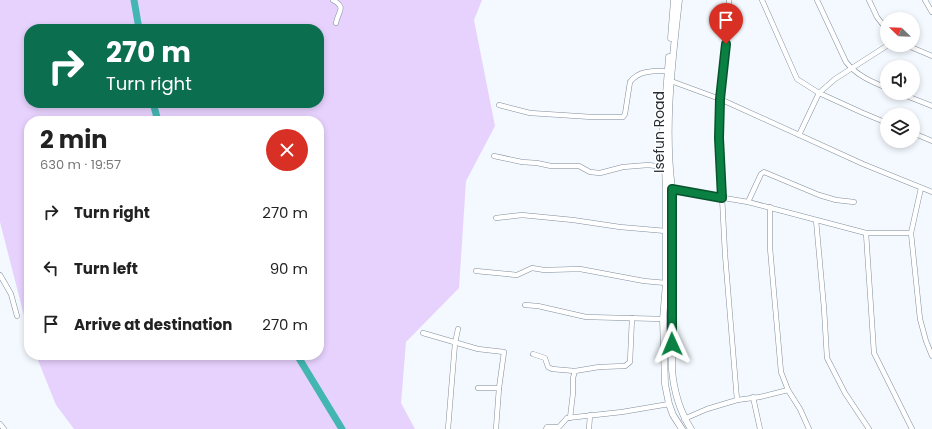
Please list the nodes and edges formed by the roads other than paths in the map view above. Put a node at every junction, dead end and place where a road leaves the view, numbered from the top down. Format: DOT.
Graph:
graph roads {
  1 [pos="333,0"];
  2 [pos="674,0"];
  3 [pos="679,0"];
  4 [pos="729,0"];
  5 [pos="762,0"];
  6 [pos="817,0"];
  7 [pos="869,0"];
  8 [pos="925,0"];
  9 [pos="932,12"];
  10 [pos="880,21"];
  11 [pos="336,23"];
  12 [pos="880,50"];
  13 [pos="920,51"];
  14 [pos="932,56"];
  15 [pos="852,69"];
  16 [pos="667,71"];
  17 [pos="671,81"];
  18 [pos="880,85"];
  19 [pos="818,93"];
  20 [pos="720,99"];
  21 [pos="917,100"];
  22 [pos="499,105"];
  23 [pos="932,106"];
  24 [pos="880,120"];
  25 [pos="799,135"];
  26 [pos="920,136"];
  27 [pos="932,141"];
  28 [pos="494,156"];
  29 [pos="665,167"];
  30 [pos="921,188"];
  31 [pos="669,189"];
  32 [pos="932,192"];
  33 [pos="722,198"];
  34 [pos="748,202"];
  35 [pos="854,202"];
  36 [pos="770,207"];
  37 [pos="496,218"];
  38 [pos="816,220"];
  39 [pos="666,231"];
  40 [pos="866,233"];
  41 [pos="911,233"];
  42 [pos="476,271"];
  43 [pos="0,276"];
  44 [pos="666,283"];
  45 [pos="524,305"];
  46 [pos="17,316"];
  47 [pos="632,318"];
  48 [pos="663,319"];
  49 [pos="458,329"];
  50 [pos="423,333"];
  51 [pos="455,343"];
  52 [pos="533,354"];
  53 [pos="932,356"];
  54 [pos="575,371"];
  55 [pos="478,388"];
  56 [pos="499,388"];
  57 [pos="788,390"];
  58 [pos="753,397"];
  59 [pos="737,400"];
  60 [pos="669,404"];
  61 [pos="590,416"];
  62 [pos="570,418"];
  63 [pos="684,419"];
  64 [pos="0,424"];
  65 [pos="4,429"];
  66 [pos="448,429"];
  67 [pos="496,429"];
  68 [pos="546,429"];
  69 [pos="589,429"];
  70 [pos="682,429"];
  71 [pos="691,429"];
  72 [pos="760,429"];
  73 [pos="809,429"];
  74 [pos="869,429"];
  75 [pos="912,429"];
  1 -- 11 [label="street"];
  2 -- 16 [label="street, Isefun Road"];
  3 -- 17 [label="street, Isefun Road"];
  4 -- 20 [label="street"];
  5 -- 19 [label="street"];
  6 -- 15 [label="street"];
  7 -- 10 [label="street"];
  8 -- 9 [label="street"];
  12 -- 15 [label="street"];
  13 -- 14 [label="street"];
  15 -- 18 [label="street"];
  15 -- 19 [label="street"];
  16 -- 22 [label="street"];
  16 -- 29 [label="street, Isefun Road"];
  17 -- 20 [label="street"];
  17 -- 31 [label="street, Isefun Road"];
  19 -- 24 [label="street"];
  19 -- 25 [label="street"];
  20 -- 25 [label="street"];
  20 -- 33 [label="street"];
  21 -- 23 [label="street"];
  25 -- 30 [label="street"];
  26 -- 27 [label="street"];
  28 -- 29 [label="street"];
  29 -- 31 [label="street, Isefun Road"];
  30 -- 32 [label="street"];
  30 -- 41 [label="street"];
  31 -- 33 [label="street"];
  31 -- 39 [label="street, Isefun Road"];
  31 -- 63 [label="street, Isefun Road"];
  33 -- 34 [label="street"];
  33 -- 59 [label="street"];
  34 -- 35 [label="street"];
  34 -- 36 [label="street"];
  36 -- 38 [label="street"];
  36 -- 57 [label="street"];
  37 -- 39 [label="street"];
  38 -- 40 [label="street"];
  38 -- 74 [label="street"];
  39 -- 44 [label="street, Isefun Road"];
  40 -- 41 [label="street"];
  40 -- 75 [label="street"];
  41 -- 53 [label="street"];
  42 -- 44 [label="street"];
  43 -- 46 [label="street"];
  44 -- 48 [label="street, Isefun Road"];
  45 -- 47 [label="street"];
  47 -- 48 [label="street"];
  47 -- 54 [label="street"];
  48 -- 60 [label="street, Isefun Road"];
  49 -- 51 [label="street"];
  50 -- 51 [label="street"];
  51 -- 56 [label="street"];
  51 -- 66 [label="street"];
  52 -- 54 [label="street"];
  54 -- 62 [label="street"];
  55 -- 56 [label="street"];
  56 -- 67 [label="street"];
  57 -- 58 [label="street"];
  57 -- 73 [label="street"];
  58 -- 59 [label="street"];
  58 -- 72 [label="street"];
  59 -- 63 [label="street"];
  60 -- 61 [label="street"];
  60 -- 70 [label="street, Isefun Road"];
  61 -- 62 [label="street"];
  61 -- 69 [label="street"];
  62 -- 68 [label="street"];
  63 -- 71 [label="street, Isefun Road"];
  64 -- 65 [label="street"];
}
